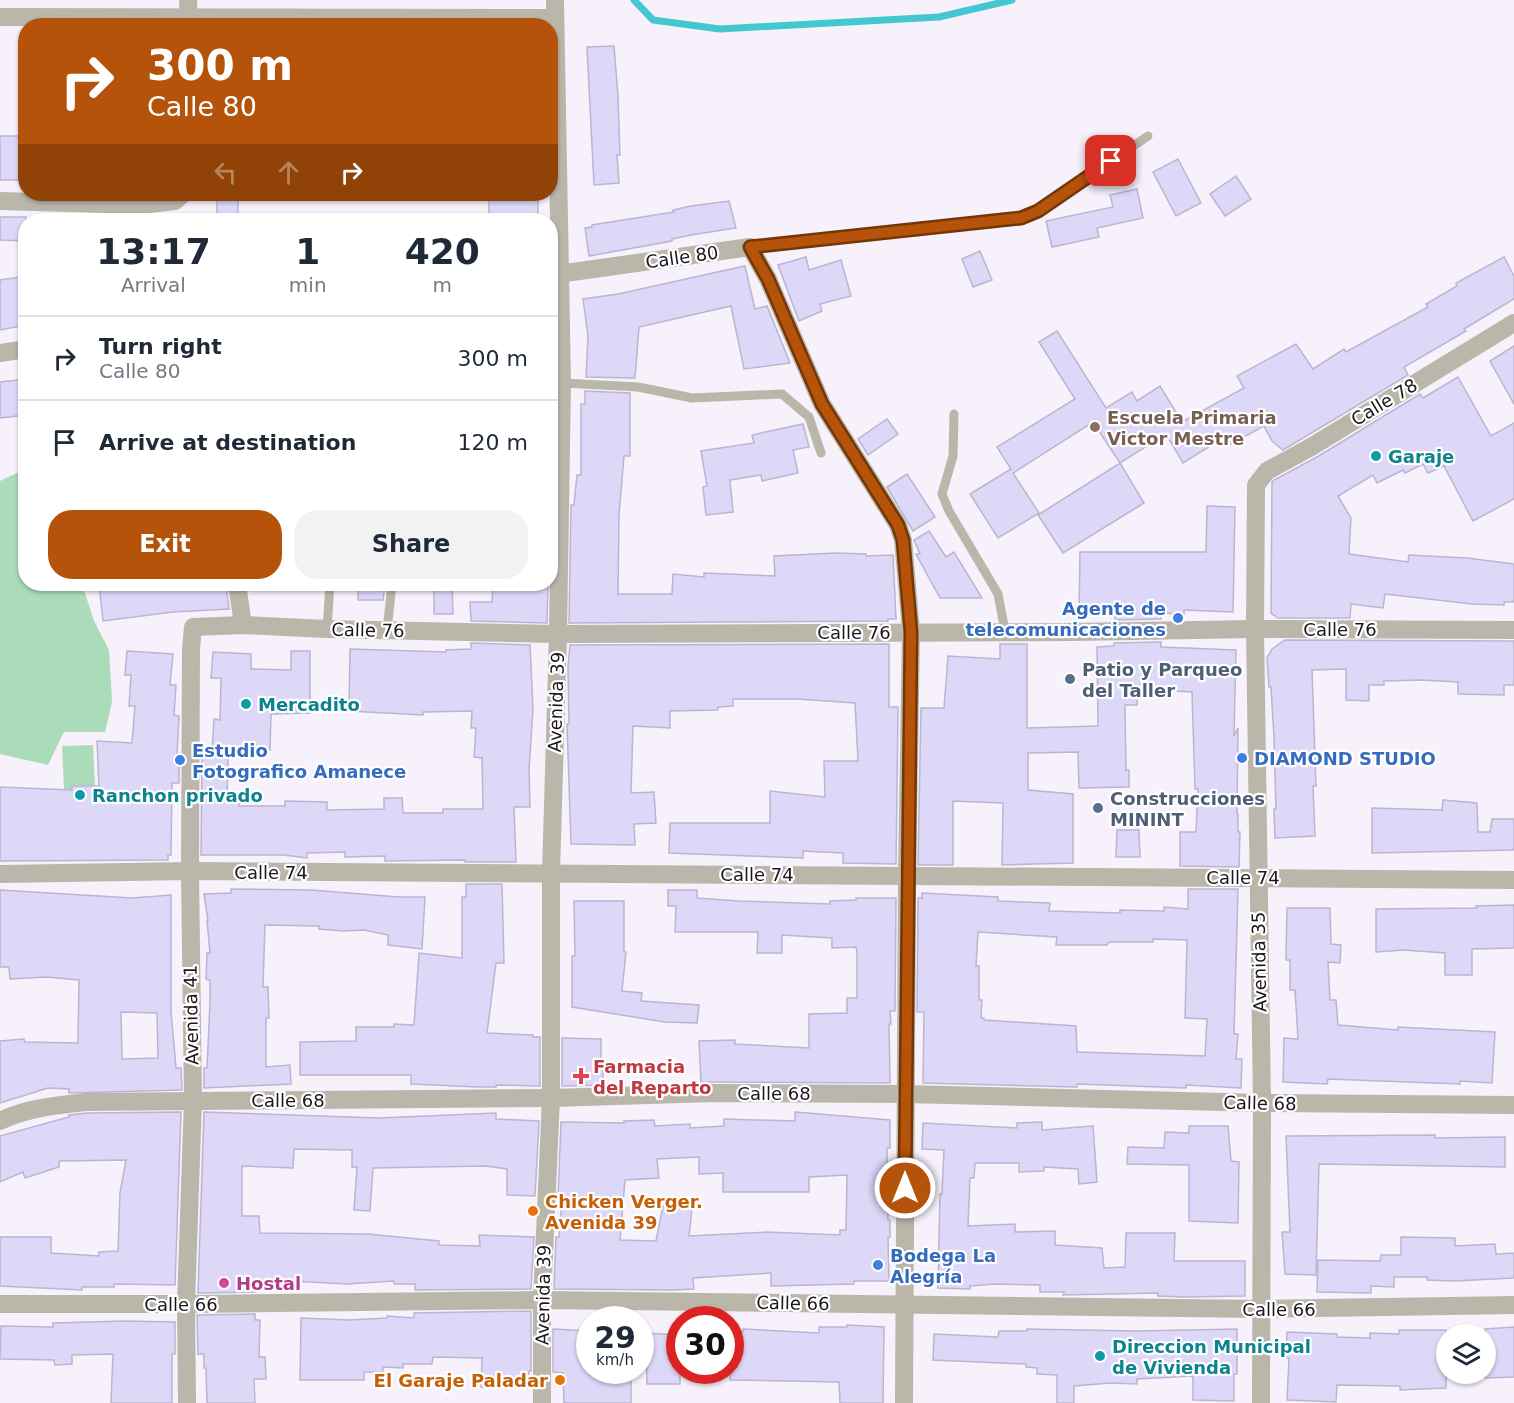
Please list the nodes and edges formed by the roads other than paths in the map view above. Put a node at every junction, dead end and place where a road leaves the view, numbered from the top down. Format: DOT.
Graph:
graph roads {
  1 [pos="554,9"];
  2 [pos="188,15"];
  3 [pos="0,17"];
  4 [pos="1148,136"];
  5 [pos="0,201"];
  6 [pos="160,201"];
  7 [pos="750,247"];
  8 [pos="558,275"];
  9 [pos="558,311"];
  10 [pos="1514,323"];
  11 [pos="18,350"];
  12 [pos="0,353"];
  13 [pos="562,383"];
  14 [pos="954,414"];
  15 [pos="821,453"];
  16 [pos="1256,485"];
  17 [pos="238,591"];
  18 [pos="330,591"];
  19 [pos="391,591"];
  20 [pos="243,625"];
  21 [pos="194,627"];
  22 [pos="327,629"];
  23 [pos="1255,629"];
  24 [pos="387,630"];
  25 [pos="1514,630"];
  26 [pos="1005,631"];
  27 [pos="911,632"];
  28 [pos="558,634"];
  29 [pos="190,871"];
  30 [pos="551,873"];
  31 [pos="0,874"];
  32 [pos="907,875"];
  33 [pos="1258,877"];
  34 [pos="1514,880"];
  35 [pos="906,1094"];
  36 [pos="551,1098"];
  37 [pos="193,1100"];
  38 [pos="1262,1103"];
  39 [pos="1514,1105"];
  40 [pos="0,1121"];
  41 [pos="542,1300"];
  42 [pos="0,1304"];
  43 [pos="186,1304"];
  44 [pos="905,1305"];
  45 [pos="1514,1305"];
  46 [pos="1262,1309"];
  47 [pos="187,1403"];
  48 [pos="542,1403"];
  49 [pos="904,1403"];
  50 [pos="1261,1403"];
  1 -- 2 [label="street"];
  2 -- 3 [label="street"];
  4 -- 7 [label="lane, Calle 80"];
  5 -- 6 [label="street"];
  7 -- 8 [label="street, Calle 80"];
  7 -- 27 [label="street"];
  9 -- 13 [label="street, Avenida 39"];
  10 -- 16 [label="street, Calle 78"];
  11 -- 12 [label="street"];
  13 -- 15 [label="lane"];
  13 -- 28 [label="street, Avenida 39"];
  14 -- 26 [label="lane"];
  16 -- 23 [label="street, Avenida 35"];
  17 -- 20 [label="street"];
  18 -- 22 [label="lane"];
  19 -- 24 [label="lane"];
  20 -- 21 [label="street, Calle 76"];
  20 -- 22 [label="street, Calle 76"];
  21 -- 29 [label="street, Avenida 41"];
  22 -- 24 [label="street, Calle 76"];
  23 -- 25 [label="street, Calle 76"];
  23 -- 26 [label="street, Calle 76"];
  23 -- 33 [label="street, Avenida 35"];
  24 -- 28 [label="street, Calle 76"];
  26 -- 27 [label="street, Calle 76"];
  27 -- 28 [label="street, Calle 76"];
  27 -- 32 [label="street"];
  28 -- 30 [label="street, Avenida 39"];
  29 -- 30 [label="street, Calle 74"];
  29 -- 31 [label="street, Calle 74"];
  29 -- 37 [label="street, Avenida 41"];
  30 -- 32 [label="street, Calle 74"];
  30 -- 36 [label="street, Avenida 39"];
  32 -- 33 [label="street, Calle 74"];
  32 -- 35 [label="street"];
  33 -- 34 [label="street, Calle 74"];
  33 -- 38 [label="street, Avenida 35"];
  35 -- 36 [label="street, Calle 68"];
  35 -- 38 [label="street, Calle 68"];
  35 -- 44 [label="street"];
  36 -- 37 [label="street, Calle 68"];
  36 -- 41 [label="street, Avenida 39"];
  37 -- 40 [label="street, Calle 68"];
  37 -- 43 [label="street, Avenida 41"];
  38 -- 39 [label="street, Calle 68"];
  38 -- 46 [label="street, Avenida 35"];
  41 -- 43 [label="street, Calle 66"];
  41 -- 44 [label="street, Calle 66"];
  41 -- 48 [label="street, Avenida 39"];
  42 -- 43 [label="street, Calle 66"];
  43 -- 47 [label="street, Avenida 41"];
  44 -- 46 [label="street, Calle 66"];
  44 -- 49 [label="street"];
  45 -- 46 [label="street, Calle 66"];
  46 -- 50 [label="street, Avenida 35"];
}
